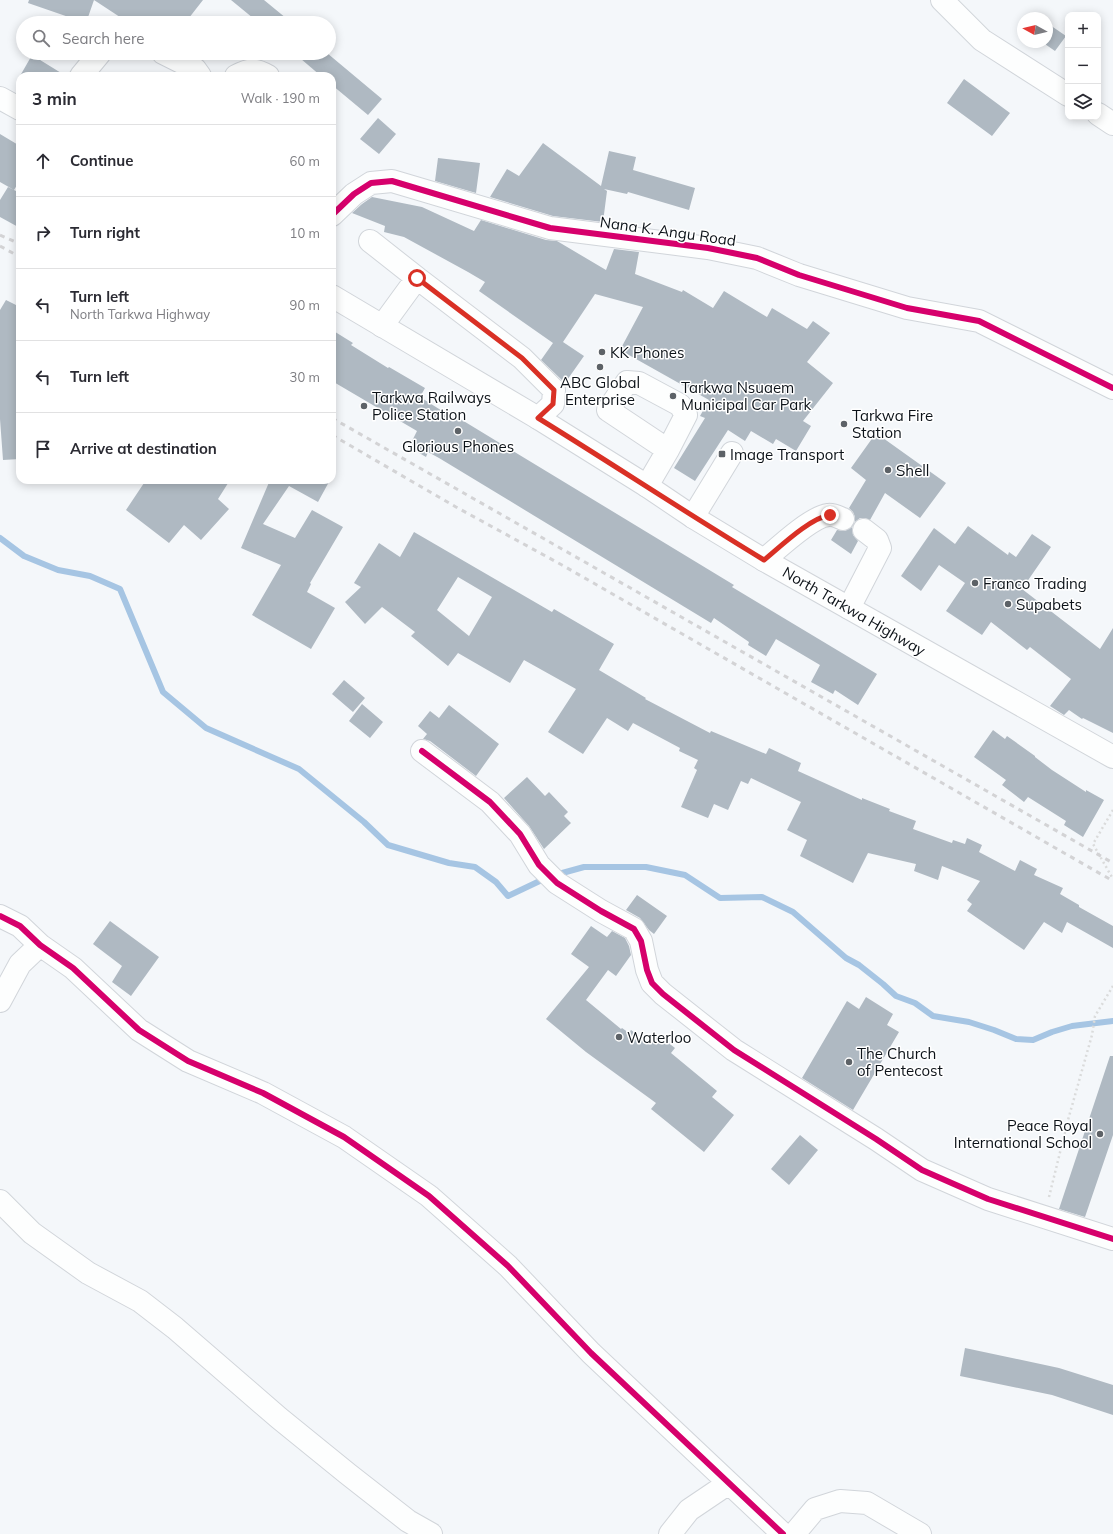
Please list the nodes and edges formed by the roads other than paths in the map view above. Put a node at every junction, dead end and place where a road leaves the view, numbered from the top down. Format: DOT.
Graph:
graph roads {
  1 [pos="942,0"];
  2 [pos="96,60"];
  3 [pos="177,60"];
  4 [pos="88,72"];
  5 [pos="197,72"];
  6 [pos="243,72"];
  7 [pos="261,72"];
  8 [pos="1065,93"];
  9 [pos="0,98"];
  10 [pos="16,107"];
  11 [pos="1101,116"];
  12 [pos="1113,124"];
  13 [pos="336,210"];
  14 [pos="370,240"];
  15 [pos="417,278"];
  16 [pos="336,298"];
  17 [pos="382,326"];
  18 [pos="1113,388"];
  19 [pos="538,418"];
  20 [pos="668,450"];
  21 [pos="732,453"];
  22 [pos="647,486"];
  23 [pos="693,517"];
  24 [pos="843,519"];
  25 [pos="864,530"];
  26 [pos="764,560"];
  27 [pos="849,608"];
  28 [pos="422,751"];
  29 [pos="1113,758"];
  30 [pos="0,916"];
  31 [pos="40,945"];
  32 [pos="0,1001"];
  33 [pos="0,1201"];
  34 [pos="1113,1239"];
  35 [pos="729,1483"];
  36 [pos="431,1534"];
  37 [pos="670,1534"];
  38 [pos="783,1534"];
  39 [pos="794,1534"];
  40 [pos="920,1534"];
  1 -- 8 [label="street"];
  2 -- 4 [label="street"];
  3 -- 5 [label="street"];
  6 -- 7 [label="street"];
  9 -- 10 [label="street"];
  11 -- 12 [label="street"];
  13 -- 18 [label="street, Nana K. Angu Road"];
  14 -- 15 [label="street"];
  15 -- 17 [label="street"];
  15 -- 19 [label="street"];
  16 -- 17 [label="street, North Tarkwa Highway"];
  17 -- 19 [label="street, North Tarkwa Highway"];
  19 -- 22 [label="street, North Tarkwa Highway"];
  20 -- 22 [label="street"];
  21 -- 23 [label="street"];
  22 -- 23 [label="street, North Tarkwa Highway"];
  23 -- 26 [label="street, North Tarkwa Highway"];
  24 -- 26 [label="street"];
  25 -- 27 [label="street"];
  26 -- 27 [label="street, North Tarkwa Highway"];
  27 -- 29 [label="street, North Tarkwa Highway"];
  28 -- 34 [label="street"];
  30 -- 31 [label="street"];
  31 -- 32 [label="street"];
  31 -- 35 [label="street"];
  33 -- 36 [label="street"];
  35 -- 37 [label="street"];
  35 -- 38 [label="street"];
  39 -- 40 [label="street"];
}
